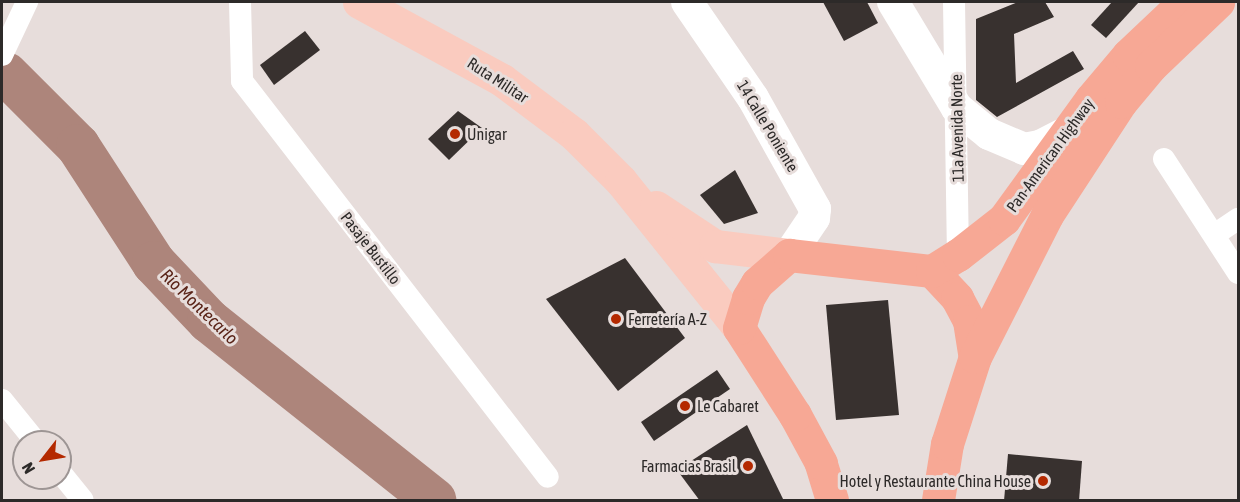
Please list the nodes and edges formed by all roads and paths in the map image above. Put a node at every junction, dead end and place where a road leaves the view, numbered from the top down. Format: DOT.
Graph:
graph roads {
  1 [pos="27,2"];
  2 [pos="240,2"];
  3 [pos="359,2"];
  4 [pos="687,2"];
  5 [pos="893,2"];
  6 [pos="954,2"];
  7 [pos="1184,2"];
  8 [pos="1218,2"];
  9 [pos="2,55"];
  10 [pos="957,108"];
  11 [pos="1066,133"];
  12 [pos="1164,159"];
  13 [pos="621,181"];
  14 [pos="1239,219"];
  15 [pos="1214,235"];
  16 [pos="789,255"];
  17 [pos="945,263"];
  18 [pos="1239,273"];
  19 [pos="739,328"];
  20 [pos="975,357"];
  21 [pos="2,400"];
  22 [pos="26,430"];
  23 [pos="548,477"];
  24 [pos="72,487"];
  25 [pos="83,501"];
  26 [pos="832,501"];
  27 [pos="938,501"];
  1 -- 9 [label="street"];
  2 -- 23 [label="street, Pasaje Bustillo"];
  3 -- 13 [label="main road, Ruta Militar"];
  4 -- 16 [label="street, 14 Calle Poniente"];
  5 -- 10 [label="street"];
  6 -- 10 [label="street, 11a Avenida Norte"];
  7 -- 11 [label="highway, Pan-American Highway"];
  8 -- 20 [label="highway, Pan-American Highway"];
  10 -- 11 [label="street"];
  10 -- 17 [label="street, 11a Avenida Norte"];
  11 -- 17 [label="highway, Pan-American Highway"];
  12 -- 15 [label="street"];
  13 -- 16 [label="main road, Ruta Militar"];
  13 -- 19 [label="main road, Ruta Militar"];
  14 -- 15 [label="street"];
  15 -- 18 [label="street"];
  16 -- 17 [label="highway"];
  16 -- 19 [label="highway"];
  17 -- 20 [label="highway"];
  19 -- 26 [label="highway"];
  20 -- 27 [label="highway, Pan-American Highway"];
  21 -- 22 [label="street"];
  24 -- 25 [label="street"];
}
